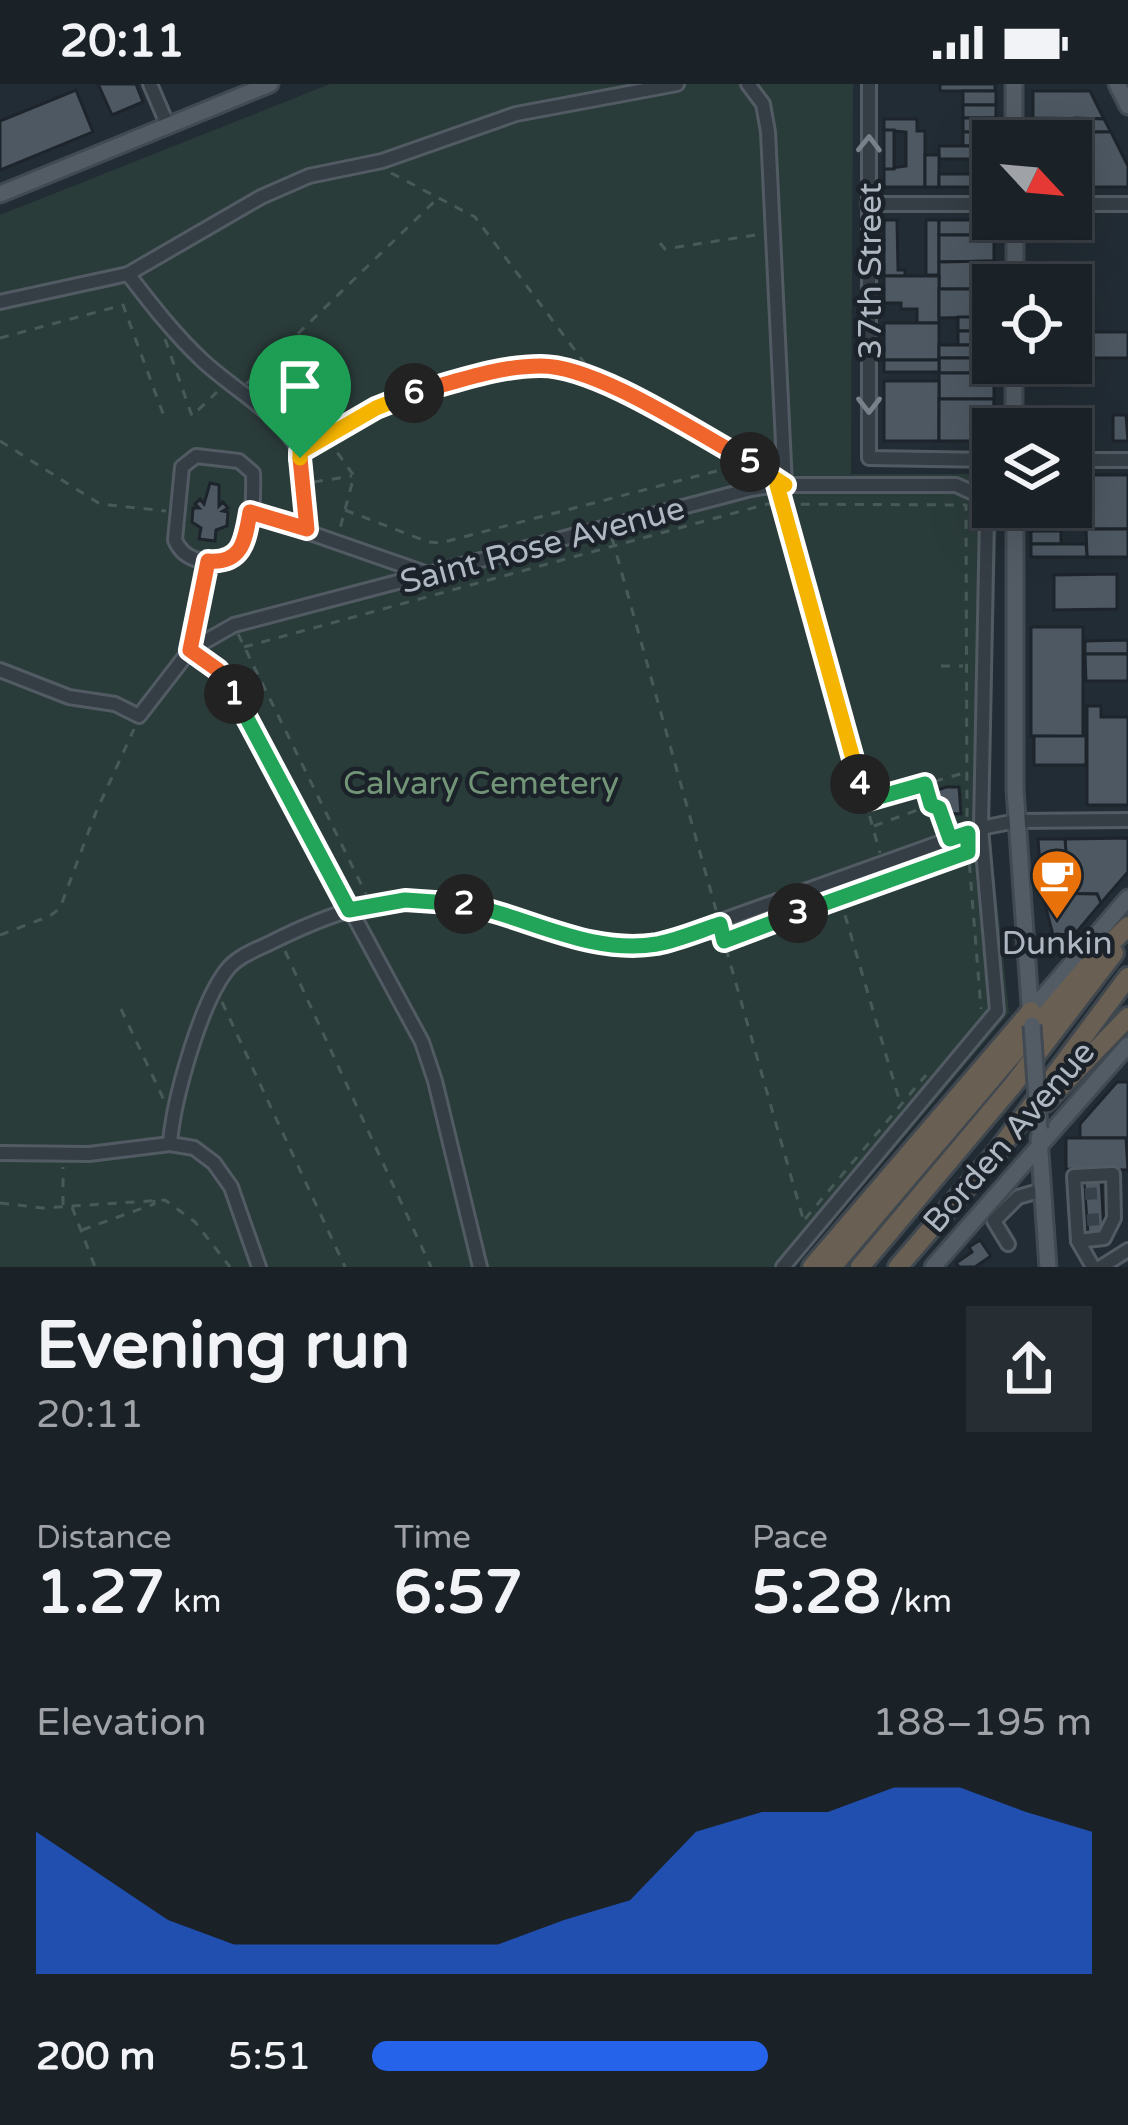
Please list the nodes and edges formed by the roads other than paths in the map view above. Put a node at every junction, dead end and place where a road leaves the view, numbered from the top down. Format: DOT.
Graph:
graph roads {
  1 [pos="150,84"];
  2 [pos="270,84"];
  3 [pos="676,84"];
  4 [pos="748,84"];
  5 [pos="869,84"];
  6 [pos="1014,84"];
  7 [pos="1117,84"];
  8 [pos="1128,106"];
  9 [pos="1014,120"];
  10 [pos="168,126"];
  11 [pos="0,194"];
  12 [pos="868,204"];
  13 [pos="972,204"];
  14 [pos="1092,204"];
  15 [pos="1128,204"];
  16 [pos="128,274"];
  17 [pos="0,302"];
  18 [pos="597,380"];
  19 [pos="972,460"];
  20 [pos="1092,460"];
  21 [pos="1128,460"];
  22 [pos="785,485"];
  23 [pos="250,512"];
  24 [pos="1016,528"];
  25 [pos="307,529"];
  26 [pos="208,561"];
  27 [pos="427,574"];
  28 [pos="190,650"];
  29 [pos="0,670"];
  30 [pos="1128,820"];
  31 [pos="1016,821"];
  32 [pos="974,830"];
  33 [pos="1128,898"];
  34 [pos="349,910"];
  35 [pos="1128,926"];
  36 [pos="1128,935"];
  37 [pos="1128,977"];
  38 [pos="1128,1017"];
  39 [pos="1031,1018"];
  40 [pos="1128,1045"];
  41 [pos="1040,1136"];
  42 [pos="170,1144"];
  43 [pos="997,1152"];
  44 [pos="0,1153"];
  45 [pos="1042,1190"];
  46 [pos="1078,1241"];
  47 [pos="1008,1244"];
  48 [pos="1128,1250"];
  49 [pos="260,1267"];
  50 [pos="480,1267"];
  51 [pos="783,1267"];
  52 [pos="812,1267"];
  53 [pos="832,1267"];
  54 [pos="860,1267"];
  55 [pos="898,1267"];
  56 [pos="933,1267"];
  57 [pos="1048,1267"];
  58 [pos="1097,1267"];
  1 -- 10 [label="street"];
  2 -- 10 [label="main road"];
  3 -- 16 [label="street"];
  4 -- 22 [label="street"];
  12 -- 5 [label="street, 37th Street, one-way"];
  6 -- 9 [label="main road"];
  7 -- 8 [label="main road"];
  10 -- 11 [label="main road"];
  12 -- 13 [label="street"];
  12 -- 19 [label="street, 37th Street, one-way"];
  14 -- 15 [label="street"];
  16 -- 17 [label="street"];
  16 -- 25 [label="street"];
  18 -- 22 [label="street"];
  20 -- 21 [label="street"];
  22 -- 27 [label="street, Saint Rose Avenue"];
  22 -- 32 [label="street, Saint Rose Avenue"];
  23 -- 25 [label="street"];
  23 -- 26 [label="street"];
  23 -- 26 [label="street"];
  24 -- 31 [label="main road"];
  25 -- 27 [label="street"];
  26 -- 28 [label="street"];
  27 -- 28 [label="street, Saint Rose Avenue"];
  28 -- 29 [label="street"];
  28 -- 34 [label="street"];
  30 -- 31 [label="street"];
  31 -- 32 [label="street"];
  31 -- 39 [label="main road"];
  32 -- 34 [label="street"];
  32 -- 51 [label="street"];
  33 -- 39 [label="main road, Borden Avenue"];
  34 -- 42 [label="street"];
  34 -- 50 [label="street"];
  35 -- 53 [label="highway"];
  36 -- 54 [label="highway"];
  37 -- 43 [label="highway"];
  38 -- 43 [label="highway"];
  39 -- 41 [label="main road, bridge"];
  39 -- 52 [label="highway"];
  40 -- 41 [label="main road, Borden Avenue"];
  41 -- 45 [label="main road"];
  41 -- 56 [label="main road, Borden Avenue"];
  42 -- 44 [label="street"];
  42 -- 49 [label="street"];
  43 -- 55 [label="highway"];
  45 -- 47 [label="street"];
  45 -- 57 [label="main road"];
  46 -- 46 [label="street"];
  46 -- 58 [label="street"];
  48 -- 58 [label="street"];
}
